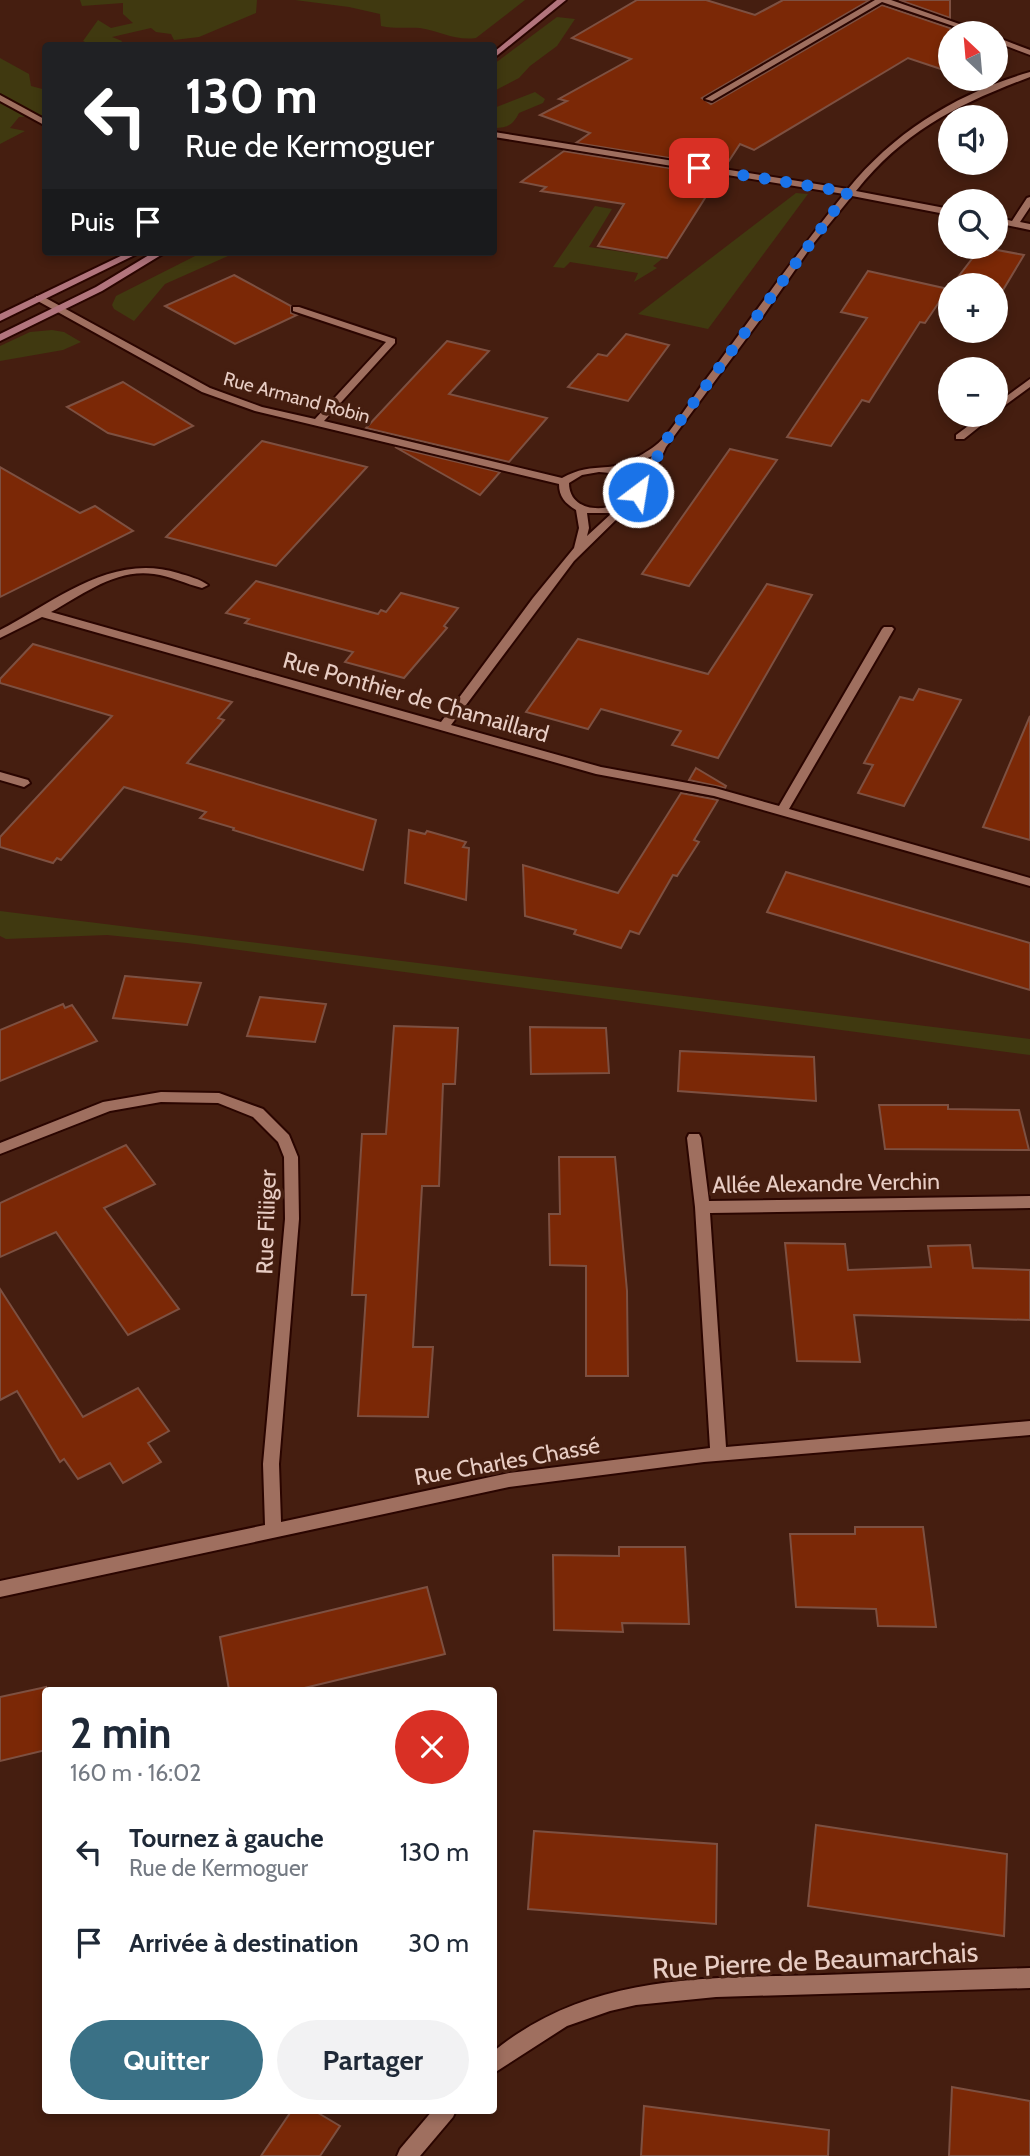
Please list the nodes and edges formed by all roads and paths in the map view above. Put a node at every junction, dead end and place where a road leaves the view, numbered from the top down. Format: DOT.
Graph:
graph roads {
  1 [pos="562,0"];
  2 [pos="882,0"];
  3 [pos="945,21"];
  4 [pos="1008,44"];
  5 [pos="1030,53"];
  6 [pos="497,54"];
  7 [pos="1030,74"];
  8 [pos="0,98"];
  9 [pos="709,99"];
  10 [pos="42,122"];
  11 [pos="497,134"];
  12 [pos="848,192"];
  13 [pos="1030,200"];
  14 [pos="938,210"];
  15 [pos="1008,223"];
  16 [pos="1014,224"];
  17 [pos="1030,227"];
  18 [pos="128,256"];
  19 [pos="154,256"];
  20 [pos="39,298"];
  21 [pos="61,309"];
  22 [pos="296,309"];
  23 [pos="0,318"];
  24 [pos="0,338"];
  25 [pos="1030,382"];
  26 [pos="1008,399"];
  27 [pos="317,423"];
  28 [pos="973,427"];
  29 [pos="960,437"];
  30 [pos="661,447"];
  31 [pos="610,470"];
  32 [pos="564,482"];
  33 [pos="637,485"];
  34 [pos="581,508"];
  35 [pos="623,508"];
  36 [pos="579,548"];
  37 [pos="202,585"];
  38 [pos="41,613"];
  39 [pos="888,629"];
  40 [pos="0,635"];
  41 [pos="444,726"];
  42 [pos="0,776"];
  43 [pos="24,783"];
  44 [pos="782,811"];
  45 [pos="1030,882"];
  46 [pos="694,1138"];
  47 [pos="0,1149"];
  48 [pos="1030,1202"];
  49 [pos="702,1207"];
  50 [pos="1030,1428"];
  51 [pos="718,1454"];
  52 [pos="273,1529"];
  53 [pos="0,1589"];
  54 [pos="1030,1978"];
  55 [pos="497,2060"];
  56 [pos="443,2114"];
  57 [pos="407,2156"];
  1 -- 6 [label="main road"];
  2 -- 3 [label="street"];
  2 -- 9 [label="street"];
  4 -- 5 [label="street"];
  7 -- 12 [label="street"];
  8 -- 10 [label="street"];
  11 -- 12 [label="street"];
  12 -- 14 [label="street"];
  12 -- 30 [label="street"];
  13 -- 16 [label="street"];
  15 -- 16 [label="street"];
  16 -- 17 [label="street"];
  18 -- 20 [label="main road"];
  19 -- 21 [label="main road"];
  20 -- 21 [label="street, Rue Armand Robin"];
  20 -- 23 [label="main road"];
  21 -- 24 [label="main road"];
  21 -- 27 [label="street, Rue Armand Robin"];
  22 -- 27 [label="street"];
  25 -- 26 [label="street"];
  27 -- 32 [label="street, Rue Armand Robin"];
  28 -- 29 [label="street"];
  30 -- 31 [label="street"];
  30 -- 33 [label="street"];
  31 -- 32 [label="street"];
  31 -- 33 [label="street"];
  32 -- 34 [label="street"];
  33 -- 35 [label="street"];
  34 -- 35 [label="street"];
  34 -- 36 [label="street"];
  35 -- 36 [label="street"];
  36 -- 41 [label="street"];
  37 -- 38 [label="street"];
  38 -- 40 [label="street"];
  38 -- 41 [label="street, Rue Ponthier de Chamaillard"];
  39 -- 44 [label="street"];
  41 -- 44 [label="street, Rue Ponthier de Chamaillard"];
  42 -- 43 [label="street"];
  44 -- 45 [label="street, Rue Ponthier de Chamaillard"];
  46 -- 49 [label="street"];
  47 -- 52 [label="street, Rue Filiiger"];
  48 -- 49 [label="street, Allée Alexandre Verchin"];
  49 -- 51 [label="street, Allée Alexandre Verchin"];
  50 -- 51 [label="street, Rue Charles Chassé"];
  51 -- 52 [label="street, Rue Charles Chassé"];
  52 -- 53 [label="street, Rue Charles Chassé"];
  54 -- 55 [label="street, Rue Pierre de Beaumarchais"];
  56 -- 57 [label="street"];
}
